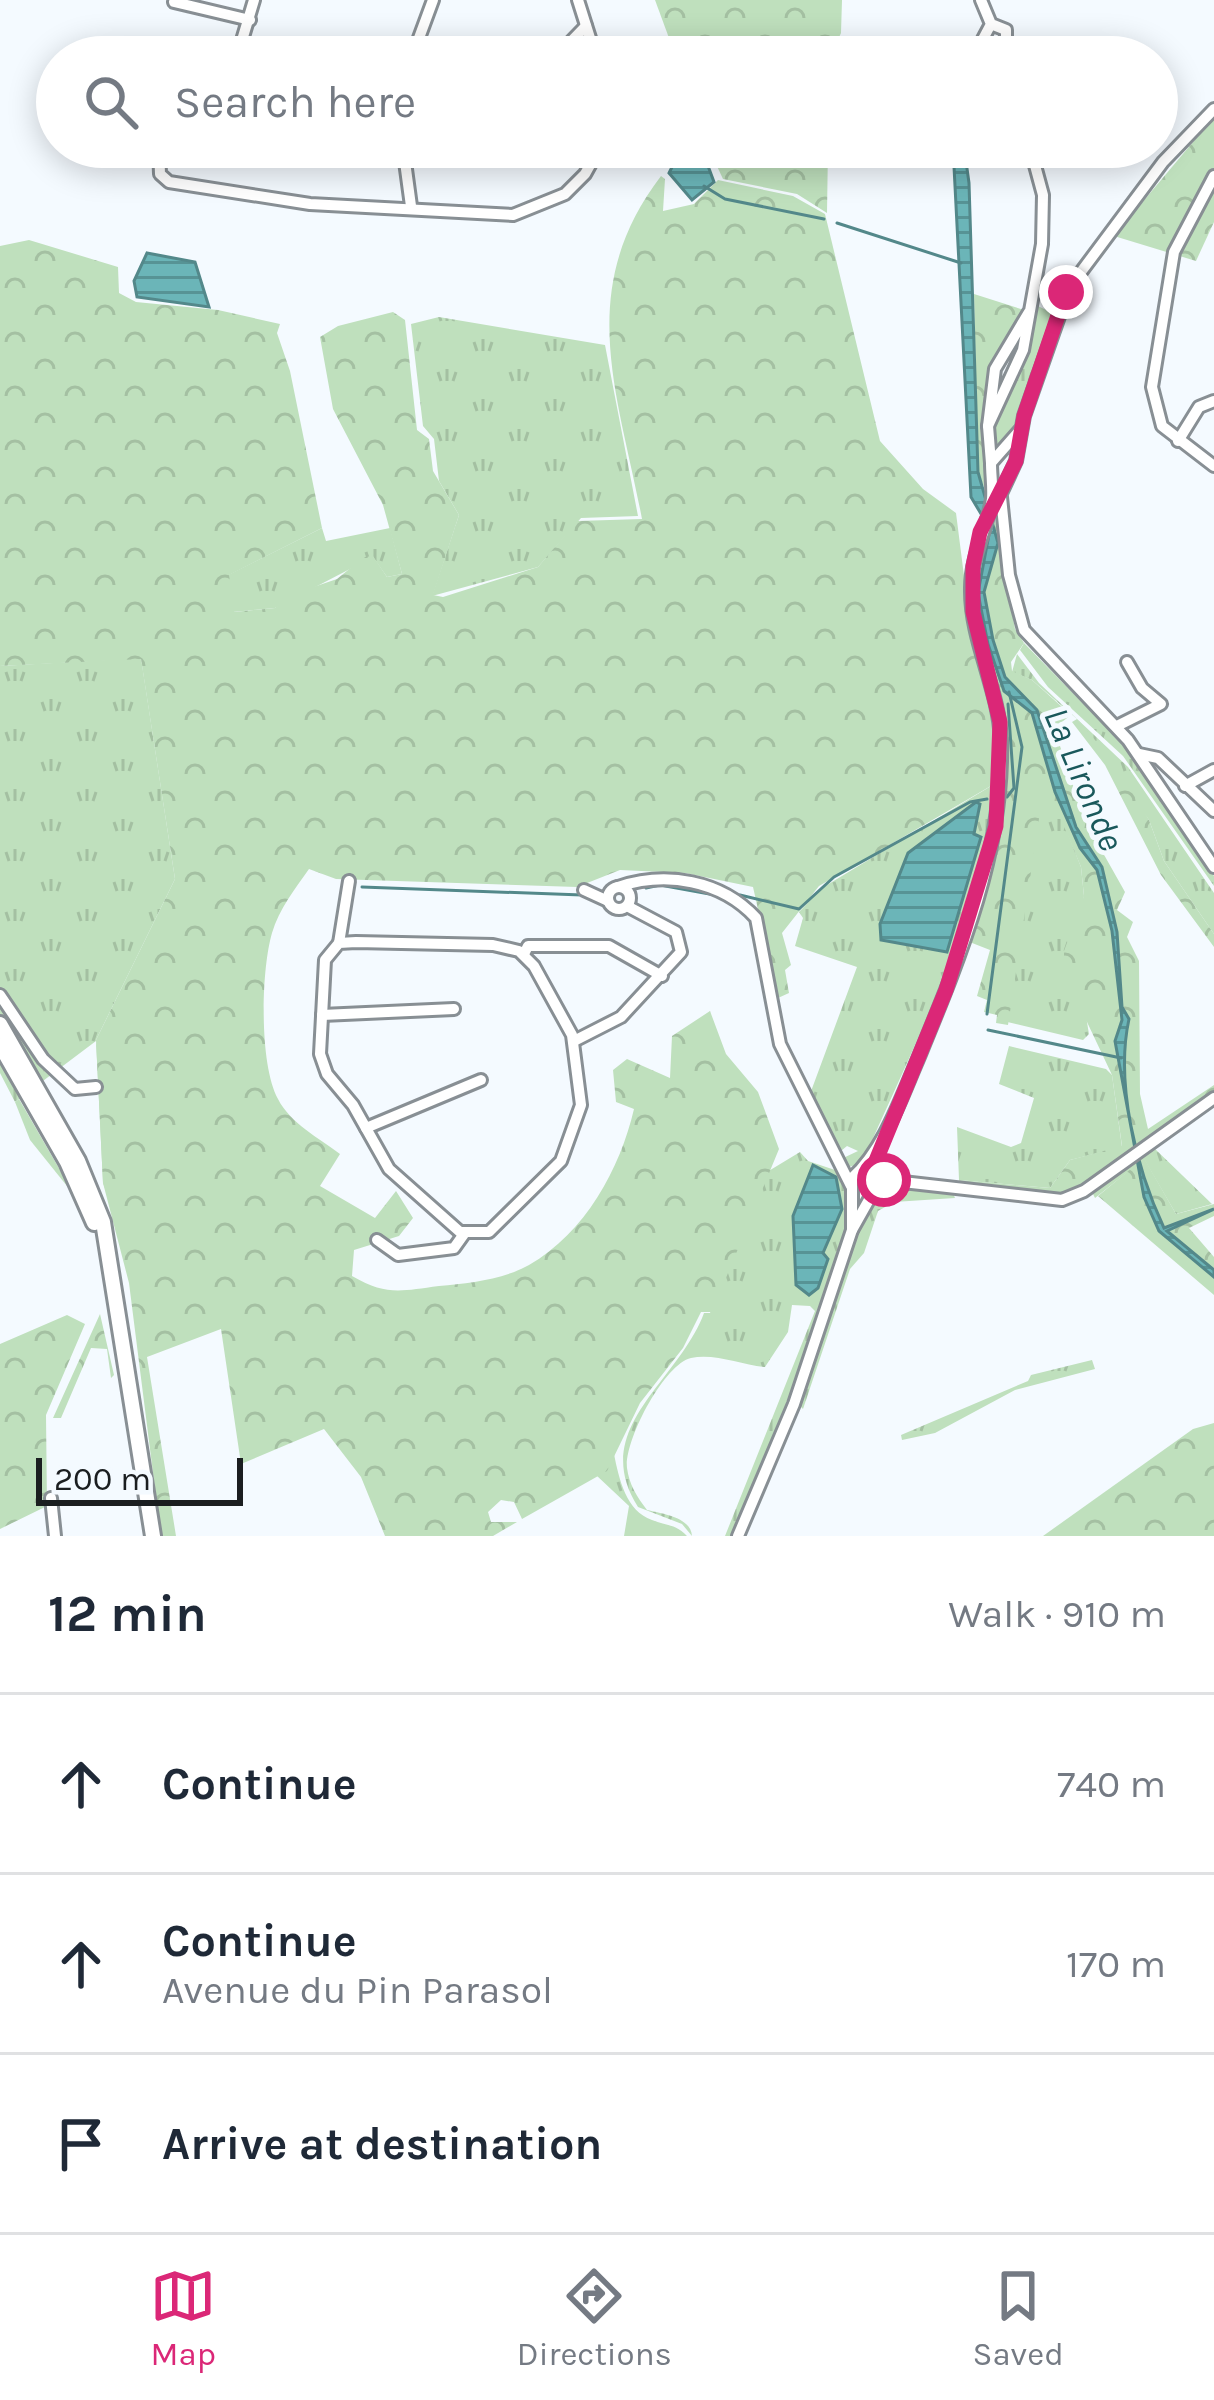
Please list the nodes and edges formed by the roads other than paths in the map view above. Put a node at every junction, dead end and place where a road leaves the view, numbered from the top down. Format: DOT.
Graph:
graph roads {
  1 [pos="254,0"];
  2 [pos="433,0"];
  3 [pos="578,0"];
  4 [pos="981,0"];
  5 [pos="174,2"];
  6 [pos="250,20"];
  7 [pos="992,24"];
  8 [pos="586,26"];
  9 [pos="244,36"];
  10 [pos="420,36"];
  11 [pos="576,36"];
  12 [pos="589,36"];
  13 [pos="1214,109"];
  14 [pos="1178,149"];
  15 [pos="160,168"];
  16 [pos="406,168"];
  17 [pos="586,168"];
  18 [pos="1034,168"];
  19 [pos="1160,168"];
  20 [pos="1214,176"];
  21 [pos="411,206"];
  22 [pos="1029,312"];
  23 [pos="1214,400"];
  24 [pos="988,426"];
  25 [pos="1020,430"];
  26 [pos="1178,441"];
  27 [pos="1016,458"];
  28 [pos="1214,466"];
  29 [pos="994,479"];
  30 [pos="1127,662"];
  31 [pos="1117,726"];
  32 [pos="1138,754"];
  33 [pos="1171,769"];
  34 [pos="1214,770"];
  35 [pos="1154,777"];
  36 [pos="1185,787"];
  37 [pos="1214,811"];
  38 [pos="1214,867"];
  39 [pos="649,879"];
  40 [pos="350,881"];
  41 [pos="616,888"];
  42 [pos="628,903"];
  43 [pos="611,905"];
  44 [pos="339,943"];
  45 [pos="524,954"];
  46 [pos="662,976"];
  47 [pos="0,995"];
  48 [pos="454,1009"];
  49 [pos="322,1015"];
  50 [pos="0,1024"];
  51 [pos="574,1041"];
  52 [pos="0,1045"];
  53 [pos="481,1080"];
  54 [pos="96,1088"];
  55 [pos="1214,1098"];
  56 [pos="889,1123"];
  57 [pos="366,1128"];
  58 [pos="840,1168"];
  59 [pos="859,1172"];
  60 [pos="874,1185"];
  61 [pos="852,1187"];
  62 [pos="852,1230"];
  63 [pos="464,1234"];
  64 [pos="377,1240"];
  65 [pos="51,1498"];
  66 [pos="146,1534"];
  67 [pos="55,1536"];
  68 [pos="738,1536"];
  1 -- 6 [label="street"];
  2 -- 10 [label="street"];
  3 -- 8 [label="street"];
  4 -- 7 [label="street"];
  5 -- 6 [label="street"];
  6 -- 9 [label="street"];
  8 -- 11 [label="street"];
  8 -- 12 [label="street"];
  13 -- 14 [label="street"];
  15 -- 21 [label="street"];
  16 -- 21 [label="street"];
  17 -- 21 [label="street"];
  18 -- 22 [label="street"];
  19 -- 25 [label="street"];
  20 -- 26 [label="street"];
  22 -- 24 [label="street"];
  22 -- 24 [label="street"];
  23 -- 26 [label="street"];
  24 -- 29 [label="street"];
  25 -- 27 [label="street"];
  25 -- 29 [label="street"];
  26 -- 28 [label="street"];
  27 -- 29 [label="street"];
  27 -- 29 [label="street"];
  29 -- 31 [label="street"];
  29 -- 56 [label="street"];
  30 -- 31 [label="street"];
  31 -- 32 [label="street"];
  32 -- 33 [label="street"];
  32 -- 35 [label="street"];
  33 -- 35 [label="street"];
  33 -- 36 [label="street"];
  34 -- 36 [label="street"];
  35 -- 38 [label="street"];
  36 -- 37 [label="street"];
  39 -- 41 [label="street"];
  39 -- 42 [label="street"];
  39 -- 58 [label="street"];
  40 -- 44 [label="street"];
  41 -- 42 [label="street"];
  41 -- 43 [label="street"];
  41 -- 43 [label="street"];
  42 -- 43 [label="street"];
  42 -- 46 [label="street"];
  44 -- 45 [label="street"];
  44 -- 49 [label="street"];
  45 -- 46 [label="street"];
  45 -- 51 [label="street"];
  46 -- 51 [label="street"];
  47 -- 54 [label="street"];
  48 -- 49 [label="street"];
  49 -- 57 [label="street"];
  50 -- 66 [label="main road"];
  51 -- 63 [label="street"];
  52 -- 66 [label="main road"];
  53 -- 57 [label="street"];
  55 -- 60 [label="street"];
  56 -- 59 [label="street"];
  56 -- 60 [label="street"];
  57 -- 63 [label="street"];
  58 -- 59 [label="street"];
  58 -- 61 [label="street"];
  59 -- 60 [label="street"];
  59 -- 61 [label="street"];
  60 -- 61 [label="street"];
  60 -- 62 [label="street"];
  61 -- 62 [label="street"];
  62 -- 68 [label="street"];
  63 -- 64 [label="street"];
  65 -- 67 [label="street"];
}
